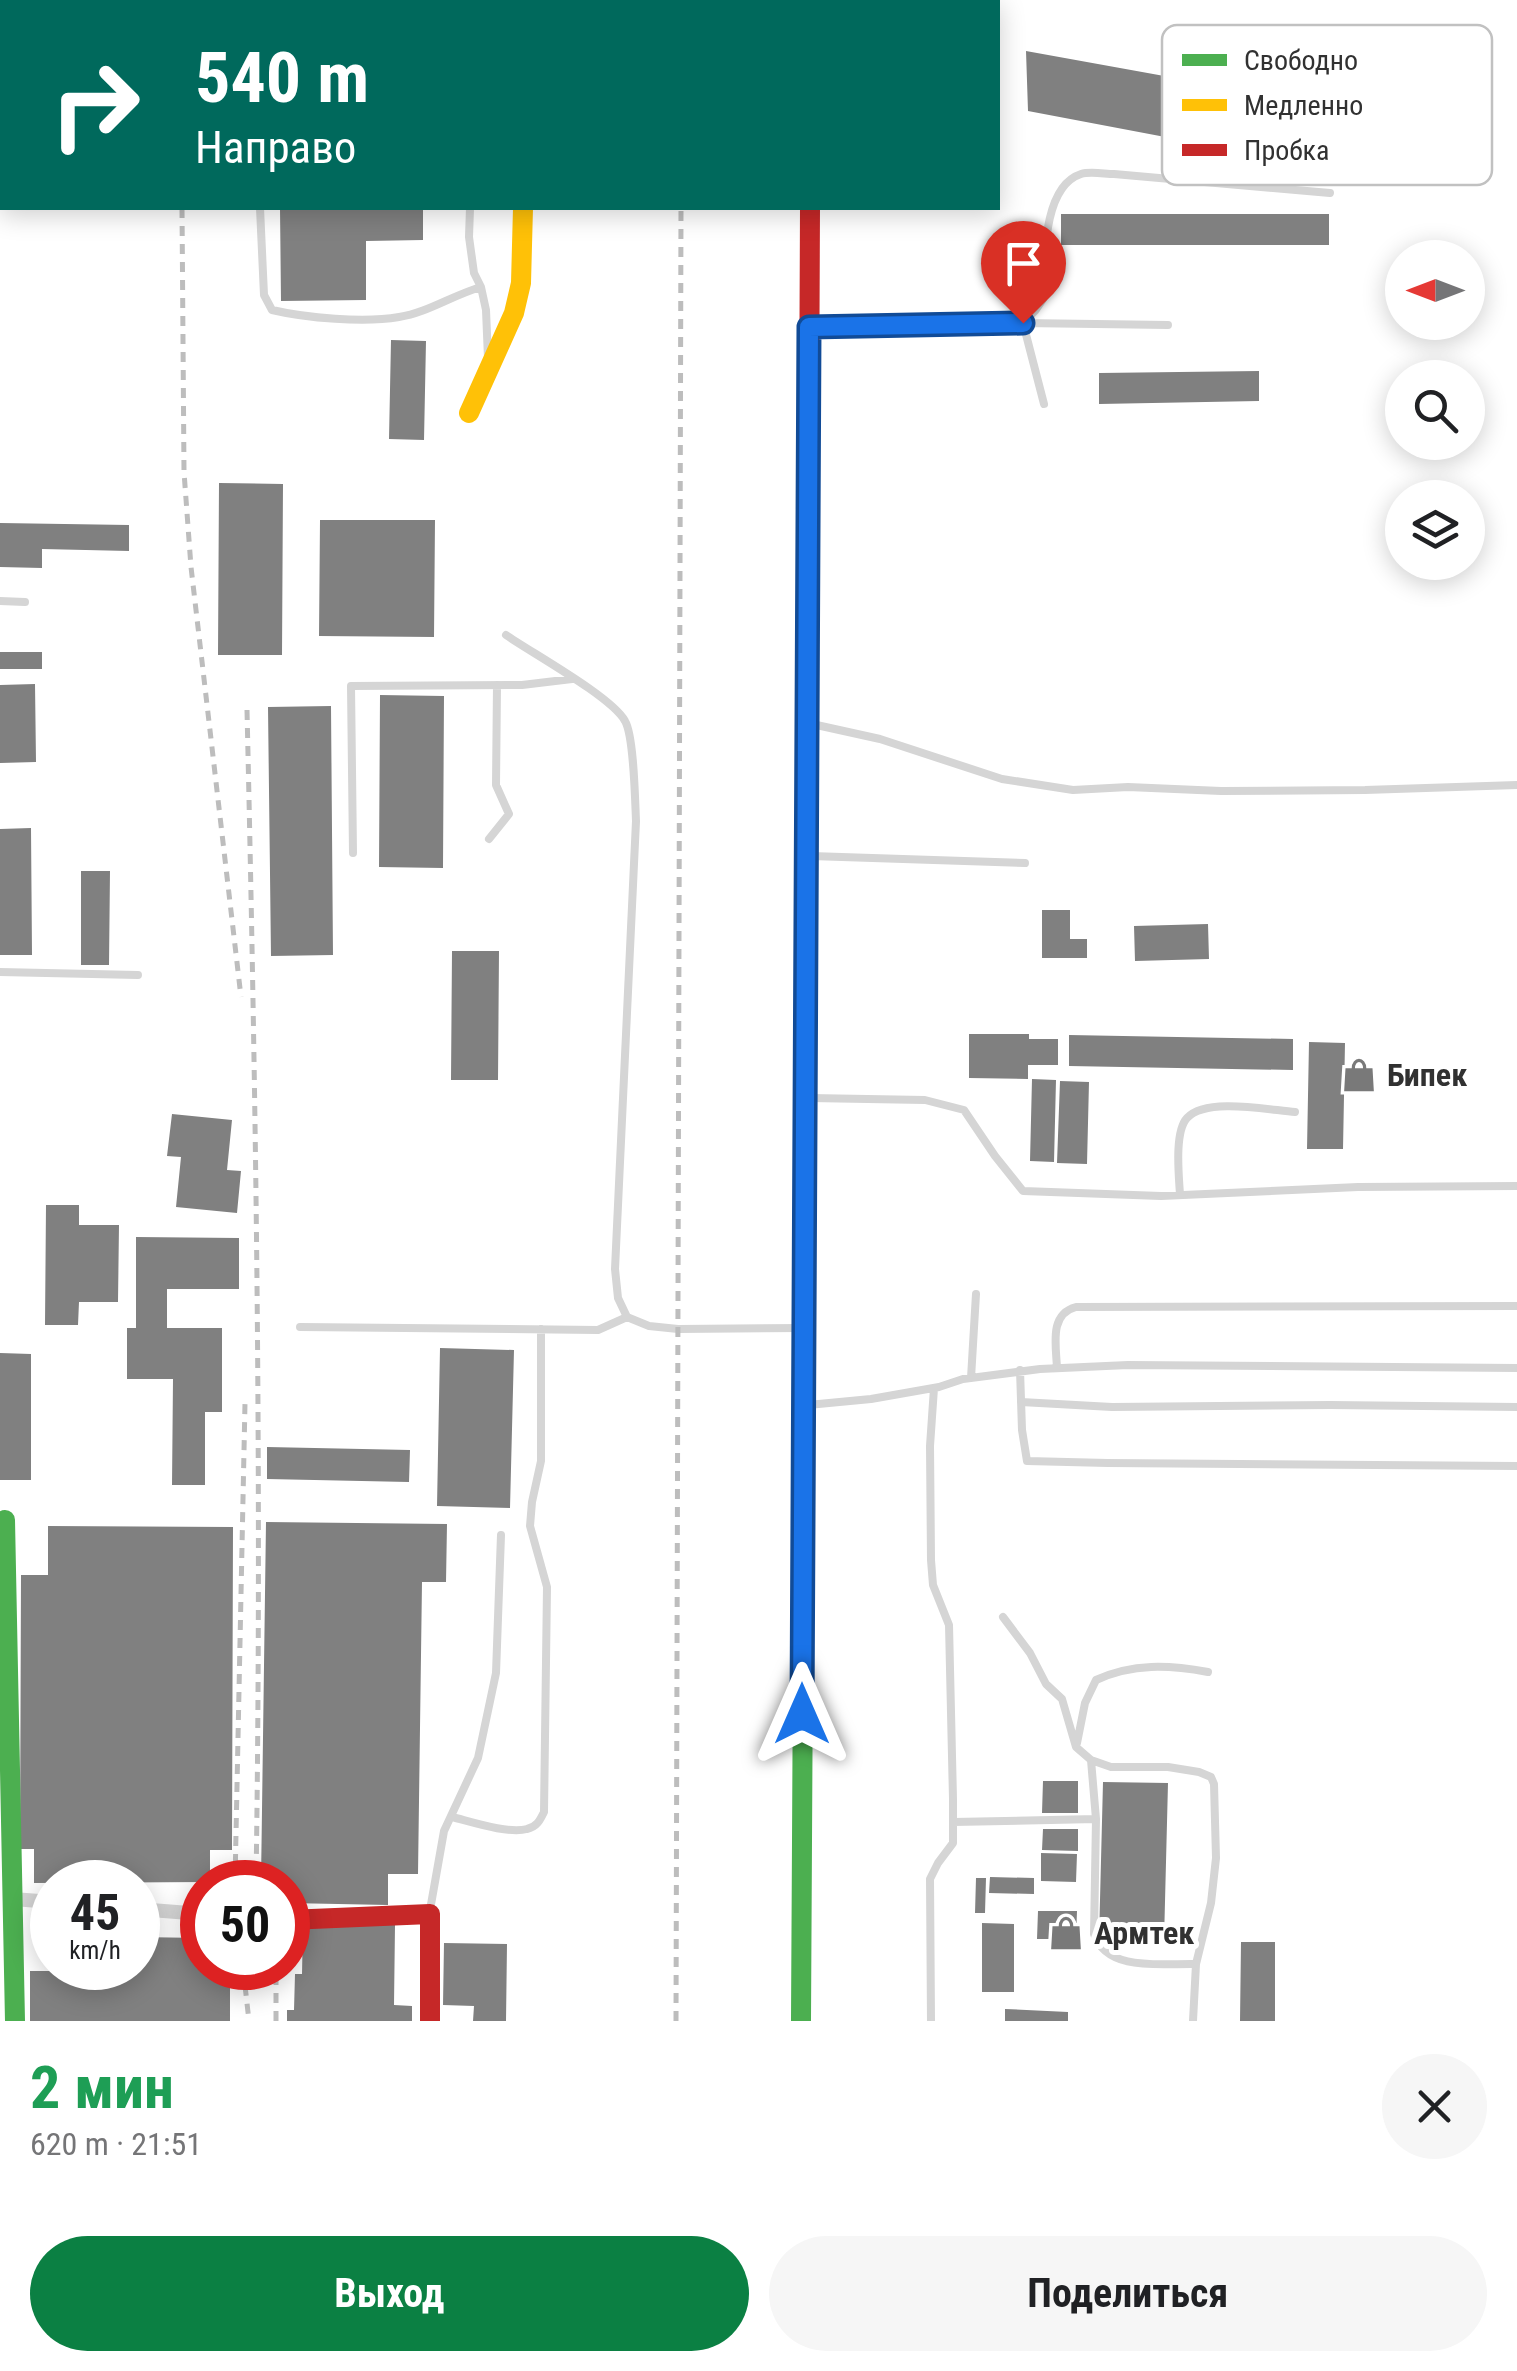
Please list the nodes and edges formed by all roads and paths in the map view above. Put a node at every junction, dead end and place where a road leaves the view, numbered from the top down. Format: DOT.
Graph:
graph roads {
  1 [pos="1162,178"];
  2 [pos="1246,185"];
  3 [pos="1330,192"];
  4 [pos="260,210"];
  5 [pos="470,210"];
  6 [pos="523,210"];
  7 [pos="810,210"];
  8 [pos="481,288"];
  9 [pos="1023,323"];
  10 [pos="1168,325"];
  11 [pos="809,327"];
  12 [pos="488,373"];
  13 [pos="1044,404"];
  14 [pos="469,413"];
  15 [pos="0,601"];
  16 [pos="24,602"];
  17 [pos="506,635"];
  18 [pos="572,679"];
  19 [pos="497,686"];
  20 [pos="807,723"];
  21 [pos="1517,785"];
  22 [pos="489,839"];
  23 [pos="353,852"];
  24 [pos="807,856"];
  25 [pos="1025,862"];
  26 [pos="0,972"];
  27 [pos="138,975"];
  28 [pos="806,1098"];
  29 [pos="1295,1112"];
  30 [pos="1517,1186"];
  31 [pos="1180,1195"];
  32 [pos="976,1294"];
  33 [pos="1517,1306"];
  34 [pos="628,1316"];
  35 [pos="300,1328"];
  36 [pos="804,1328"];
  37 [pos="541,1330"];
  38 [pos="1056,1368"];
  39 [pos="1517,1368"];
  40 [pos="1020,1370"];
  41 [pos="971,1378"];
  42 [pos="934,1388"];
  43 [pos="1021,1402"];
  44 [pos="804,1406"];
  45 [pos="1517,1408"];
  46 [pos="1517,1466"];
  47 [pos="5,1520"];
  48 [pos="501,1535"];
  49 [pos="1003,1616"];
  50 [pos="1208,1672"];
  51 [pos="1076,1747"];
  52 [pos="1091,1760"];
  53 [pos="452,1817"];
  54 [pos="1096,1819"];
  55 [pos="953,1822"];
  56 [pos="14,1899"];
  57 [pos="30,1900"];
  58 [pos="430,1914"];
  59 [pos="310,1919"];
  60 [pos="1196,1964"];
  61 [pos="15,2021"];
  62 [pos="430,2021"];
  63 [pos="801,2021"];
  64 [pos="931,2021"];
  65 [pos="1194,2021"];
  1 -- 9 [label="lane"];
  2 -- 3 [label="lane"];
  4 -- 8 [label="lane"];
  5 -- 8 [label="lane"];
  6 -- 12 [label="main road"];
  7 -- 11 [label="main road"];
  8 -- 12 [label="lane"];
  9 -- 10 [label="lane"];
  9 -- 11 [label="lane"];
  9 -- 13 [label="lane"];
  11 -- 20 [label="main road"];
  12 -- 14 [label="main road"];
  15 -- 16 [label="lane"];
  17 -- 18 [label="lane"];
  18 -- 19 [label="lane"];
  18 -- 34 [label="lane"];
  19 -- 22 [label="lane"];
  19 -- 23 [label="lane"];
  20 -- 21 [label="lane"];
  20 -- 24 [label="main road"];
  24 -- 25 [label="lane"];
  24 -- 28 [label="main road"];
  26 -- 27 [label="lane"];
  28 -- 31 [label="lane"];
  28 -- 36 [label="main road"];
  29 -- 31 [label="lane"];
  30 -- 31 [label="lane"];
  32 -- 41 [label="lane"];
  33 -- 38 [label="lane"];
  34 -- 36 [label="lane"];
  34 -- 37 [label="lane"];
  35 -- 37 [label="lane"];
  36 -- 44 [label="main road"];
  37 -- 53 [label="lane"];
  38 -- 39 [label="lane"];
  38 -- 40 [label="lane"];
  40 -- 41 [label="lane"];
  40 -- 43 [label="lane"];
  41 -- 42 [label="lane"];
  42 -- 44 [label="lane"];
  42 -- 55 [label="lane"];
  43 -- 45 [label="lane"];
  43 -- 46 [label="lane"];
  44 -- 63 [label="main road"];
  47 -- 56 [label="main road"];
  48 -- 53 [label="lane"];
  49 -- 51 [label="lane"];
  50 -- 51 [label="lane"];
  51 -- 52 [label="lane"];
  52 -- 54 [label="lane"];
  52 -- 60 [label="lane"];
  53 -- 58 [label="lane"];
  54 -- 55 [label="lane"];
  54 -- 60 [label="lane"];
  55 -- 64 [label="lane"];
  56 -- 57 [label="street"];
  56 -- 61 [label="main road"];
  58 -- 59 [label="main road"];
  58 -- 62 [label="main road"];
  60 -- 65 [label="lane"];
}
